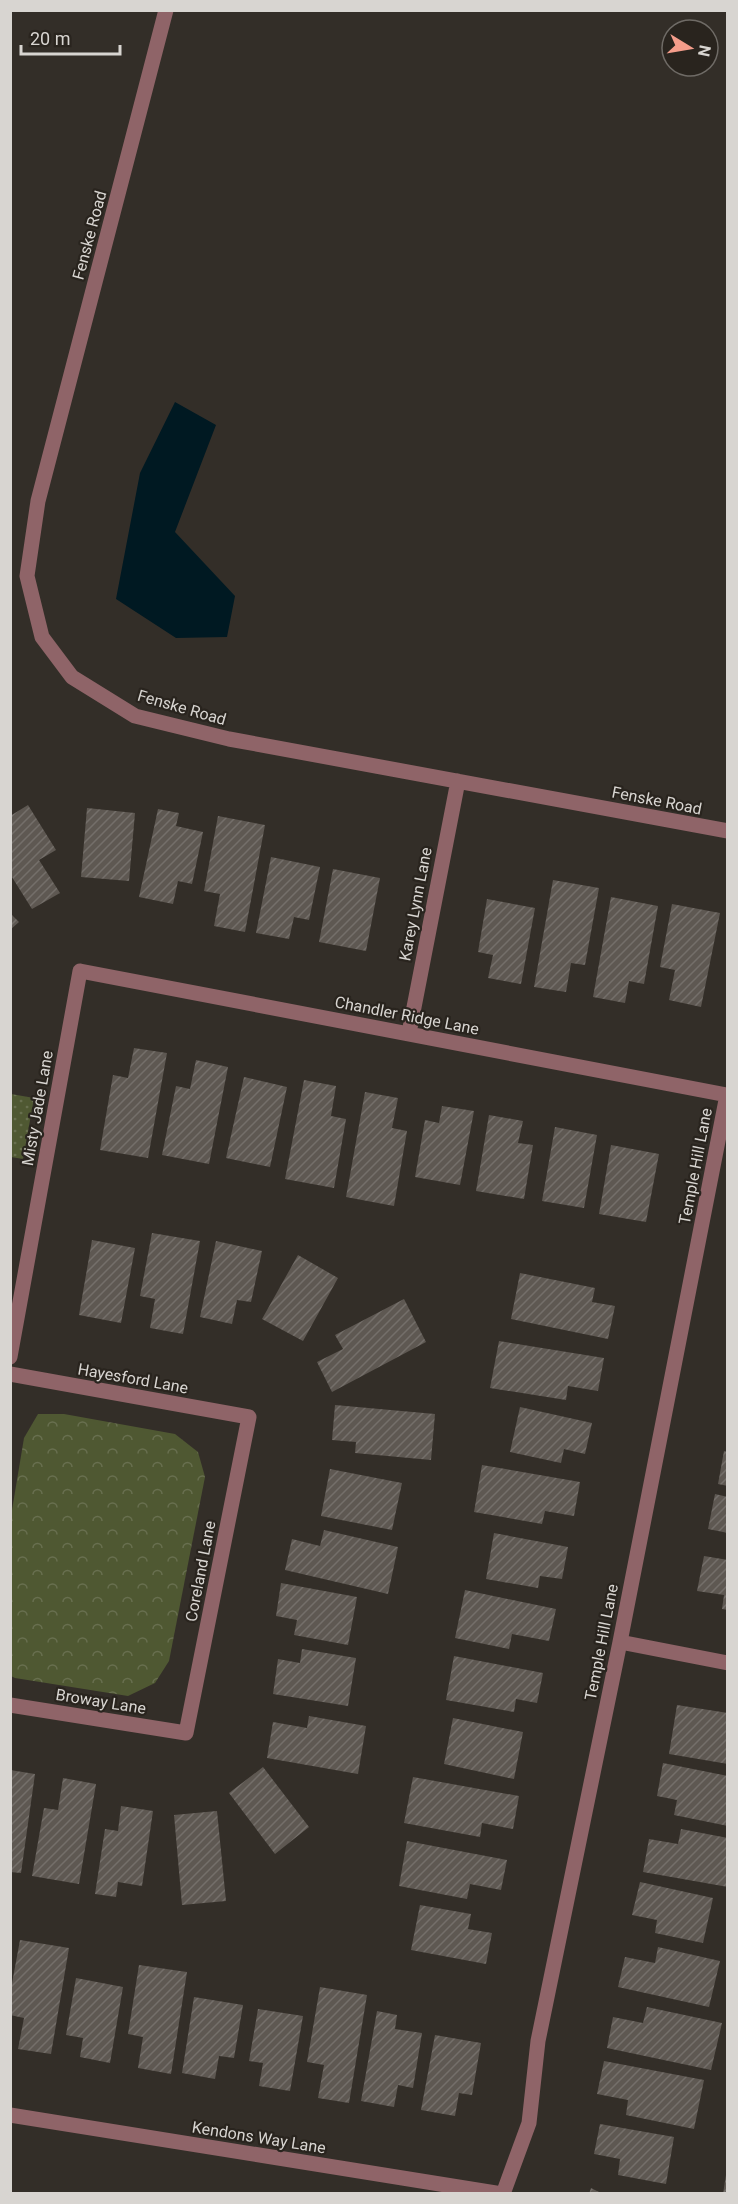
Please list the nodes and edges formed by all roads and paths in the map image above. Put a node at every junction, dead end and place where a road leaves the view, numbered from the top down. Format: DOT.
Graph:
graph roads {
  1 [pos="166,10"];
  2 [pos="458,781"];
  3 [pos="728,831"];
  4 [pos="80,971"];
  5 [pos="409,1033"];
  6 [pos="727,1095"];
  7 [pos="10,1357"];
  8 [pos="10,1374"];
  9 [pos="249,1417"];
  10 [pos="620,1642"];
  11 [pos="728,1663"];
  12 [pos="10,1705"];
  13 [pos="186,1733"];
  14 [pos="10,2115"];
  15 [pos="502,2193"];
  1 -- 2 [label="street, Fenske Road"];
  2 -- 3 [label="street, Fenske Road"];
  2 -- 5 [label="street, Karey Lynn Lane"];
  4 -- 5 [label="street, Chandler Ridge Lane"];
  4 -- 7 [label="street, Misty Jade Lane"];
  5 -- 6 [label="street, Chandler Ridge Lane"];
  6 -- 10 [label="street, Temple Hill Lane"];
  8 -- 9 [label="street, Hayesford Lane"];
  9 -- 13 [label="street, Coreland Lane"];
  10 -- 11 [label="street"];
  10 -- 15 [label="street, Temple Hill Lane"];
  12 -- 13 [label="street, Broway Lane"];
  14 -- 15 [label="street, Kendons Way Lane"];
}
